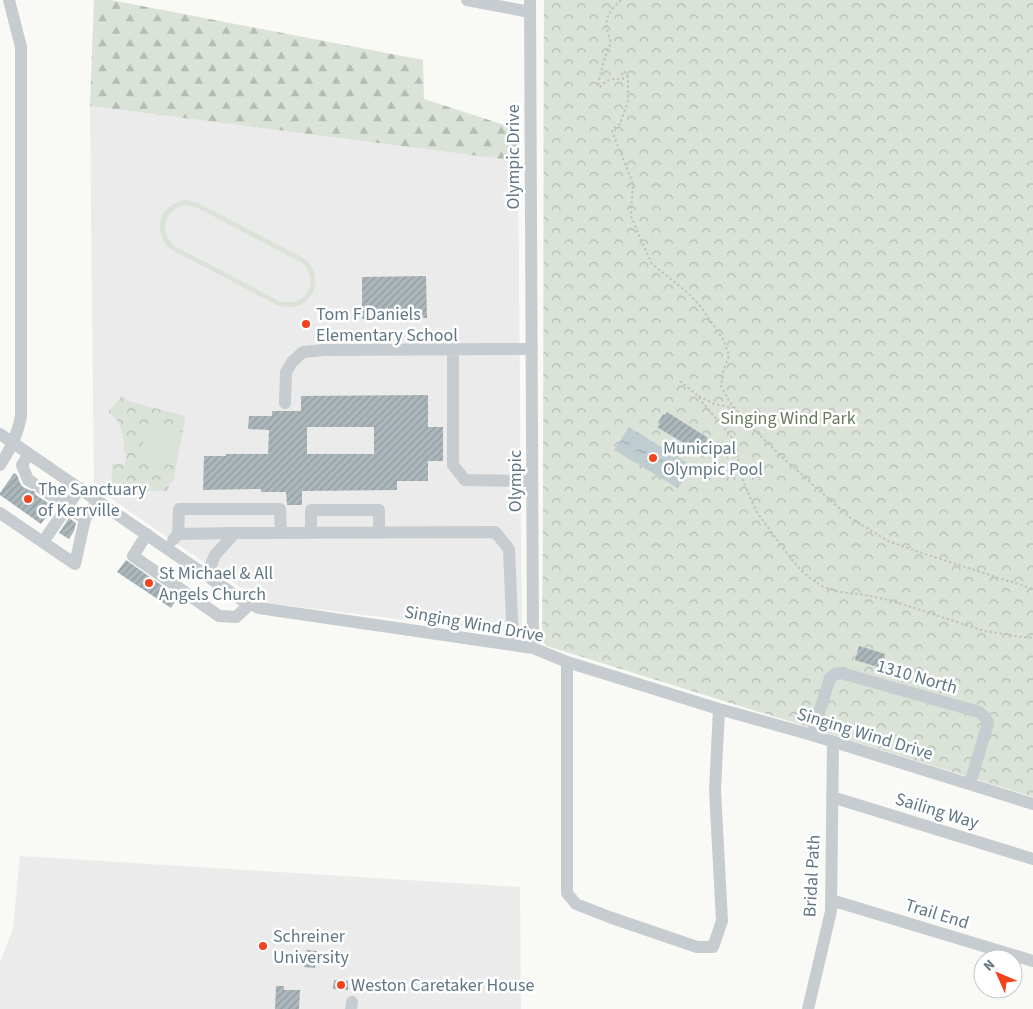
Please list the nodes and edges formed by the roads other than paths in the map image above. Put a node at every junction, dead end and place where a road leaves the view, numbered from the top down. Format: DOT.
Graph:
graph roads {
  1 [pos="9,0"];
  2 [pos="467,0"];
  3 [pos="530,6"];
  4 [pos="532,314"];
  5 [pos="453,350"];
  6 [pos="532,350"];
  7 [pos="285,403"];
  8 [pos="0,434"];
  9 [pos="13,443"];
  10 [pos="29,454"];
  11 [pos="0,465"];
  12 [pos="532,482"];
  13 [pos="80,488"];
  14 [pos="98,501"];
  15 [pos="67,507"];
  16 [pos="0,513"];
  17 [pos="85,519"];
  18 [pos="235,533"];
  19 [pos="281,533"];
  20 [pos="311,533"];
  21 [pos="379,533"];
  22 [pos="147,534"];
  23 [pos="178,534"];
  24 [pos="43,542"];
  25 [pos="166,547"];
  26 [pos="208,575"];
  27 [pos="250,604"];
  28 [pos="513,644"];
  29 [pos="533,648"];
  30 [pos="567,662"];
  31 [pos="719,709"];
  32 [pos="812,735"];
  33 [pos="833,742"];
  34 [pos="970,784"];
  35 [pos="832,797"];
  36 [pos="1033,804"];
  37 [pos="1033,859"];
  38 [pos="831,900"];
  39 [pos="1033,961"];
  40 [pos="808,1009"];
  1 -- 9 [label="street"];
  2 -- 3 [label="street"];
  3 -- 4 [label="street, Olympic Drive"];
  4 -- 6 [label="street, Olympic"];
  5 -- 6 [label="street"];
  5 -- 7 [label="street"];
  5 -- 12 [label="street"];
  6 -- 12 [label="street, Olympic"];
  8 -- 9 [label="street, Singing Wind Drive"];
  9 -- 10 [label="street, Singing Wind Drive"];
  9 -- 11 [label="street"];
  10 -- 13 [label="street, Singing Wind Drive"];
  10 -- 15 [label="street"];
  12 -- 29 [label="street, Olympic"];
  13 -- 14 [label="street, Singing Wind Drive"];
  13 -- 15 [label="street"];
  14 -- 17 [label="street"];
  14 -- 22 [label="street, Singing Wind Drive"];
  15 -- 17 [label="street"];
  15 -- 24 [label="street"];
  16 -- 24 [label="street"];
  17 -- 24 [label="street"];
  18 -- 19 [label="street"];
  18 -- 23 [label="street"];
  18 -- 26 [label="street"];
  19 -- 20 [label="street"];
  19 -- 23 [label="street"];
  20 -- 21 [label="street"];
  20 -- 21 [label="street"];
  21 -- 28 [label="street"];
  22 -- 25 [label="street, Singing Wind Drive"];
  22 -- 27 [label="street"];
  23 -- 25 [label="street"];
  25 -- 26 [label="street, Singing Wind Drive"];
  26 -- 27 [label="street, Singing Wind Drive"];
  27 -- 28 [label="street, Singing Wind Drive"];
  28 -- 29 [label="street, Singing Wind Drive"];
  29 -- 30 [label="street, Singing Wind Drive"];
  30 -- 31 [label="street, Singing Wind Drive"];
  30 -- 31 [label="street"];
  31 -- 32 [label="street, Singing Wind Drive"];
  32 -- 33 [label="street, Singing Wind Drive"];
  32 -- 34 [label="street, 1310 North"];
  33 -- 34 [label="street, Singing Wind Drive"];
  33 -- 35 [label="street, Bridal Path"];
  34 -- 36 [label="street, Singing Wind Drive"];
  35 -- 37 [label="street, Sailing Way"];
  35 -- 38 [label="street, Bridal Path"];
  38 -- 39 [label="street, Trail End"];
  38 -- 40 [label="street, Bridal Path"];
}
